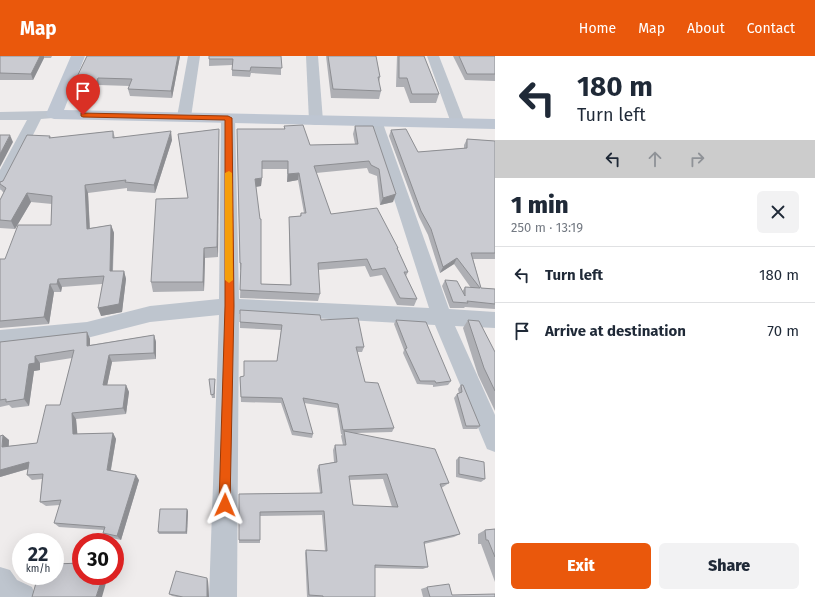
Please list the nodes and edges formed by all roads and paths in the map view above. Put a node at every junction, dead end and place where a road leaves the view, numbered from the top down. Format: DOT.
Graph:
graph roads {
  1 [pos="78,56"];
  2 [pos="194,56"];
  3 [pos="312,56"];
  4 [pos="433,56"];
  5 [pos="54,114"];
  6 [pos="0,116"];
  7 [pos="36,116"];
  8 [pos="184,117"];
  9 [pos="228,118"];
  10 [pos="316,121"];
  11 [pos="376,121"];
  12 [pos="458,123"];
  13 [pos="495,124"];
  14 [pos="0,185"];
  15 [pos="229,306"];
  16 [pos="441,316"];
  17 [pos="495,320"];
  18 [pos="0,339"];
  19 [pos="495,441"];
  20 [pos="0,580"];
  21 [pos="22,597"];
  22 [pos="223,597"];
  1 -- 5 [label="street"];
  2 -- 8 [label="street"];
  3 -- 10 [label="street"];
  4 -- 12 [label="street"];
  5 -- 7 [label="street"];
  5 -- 8 [label="street"];
  6 -- 7 [label="street"];
  7 -- 14 [label="street"];
  8 -- 9 [label="street"];
  9 -- 10 [label="street"];
  9 -- 15 [label="street"];
  10 -- 11 [label="street"];
  11 -- 12 [label="street"];
  11 -- 16 [label="street"];
  12 -- 13 [label="street"];
  15 -- 16 [label="street"];
  15 -- 18 [label="street"];
  15 -- 22 [label="street"];
  16 -- 17 [label="street"];
  16 -- 19 [label="street"];
  20 -- 21 [label="street"];
}
